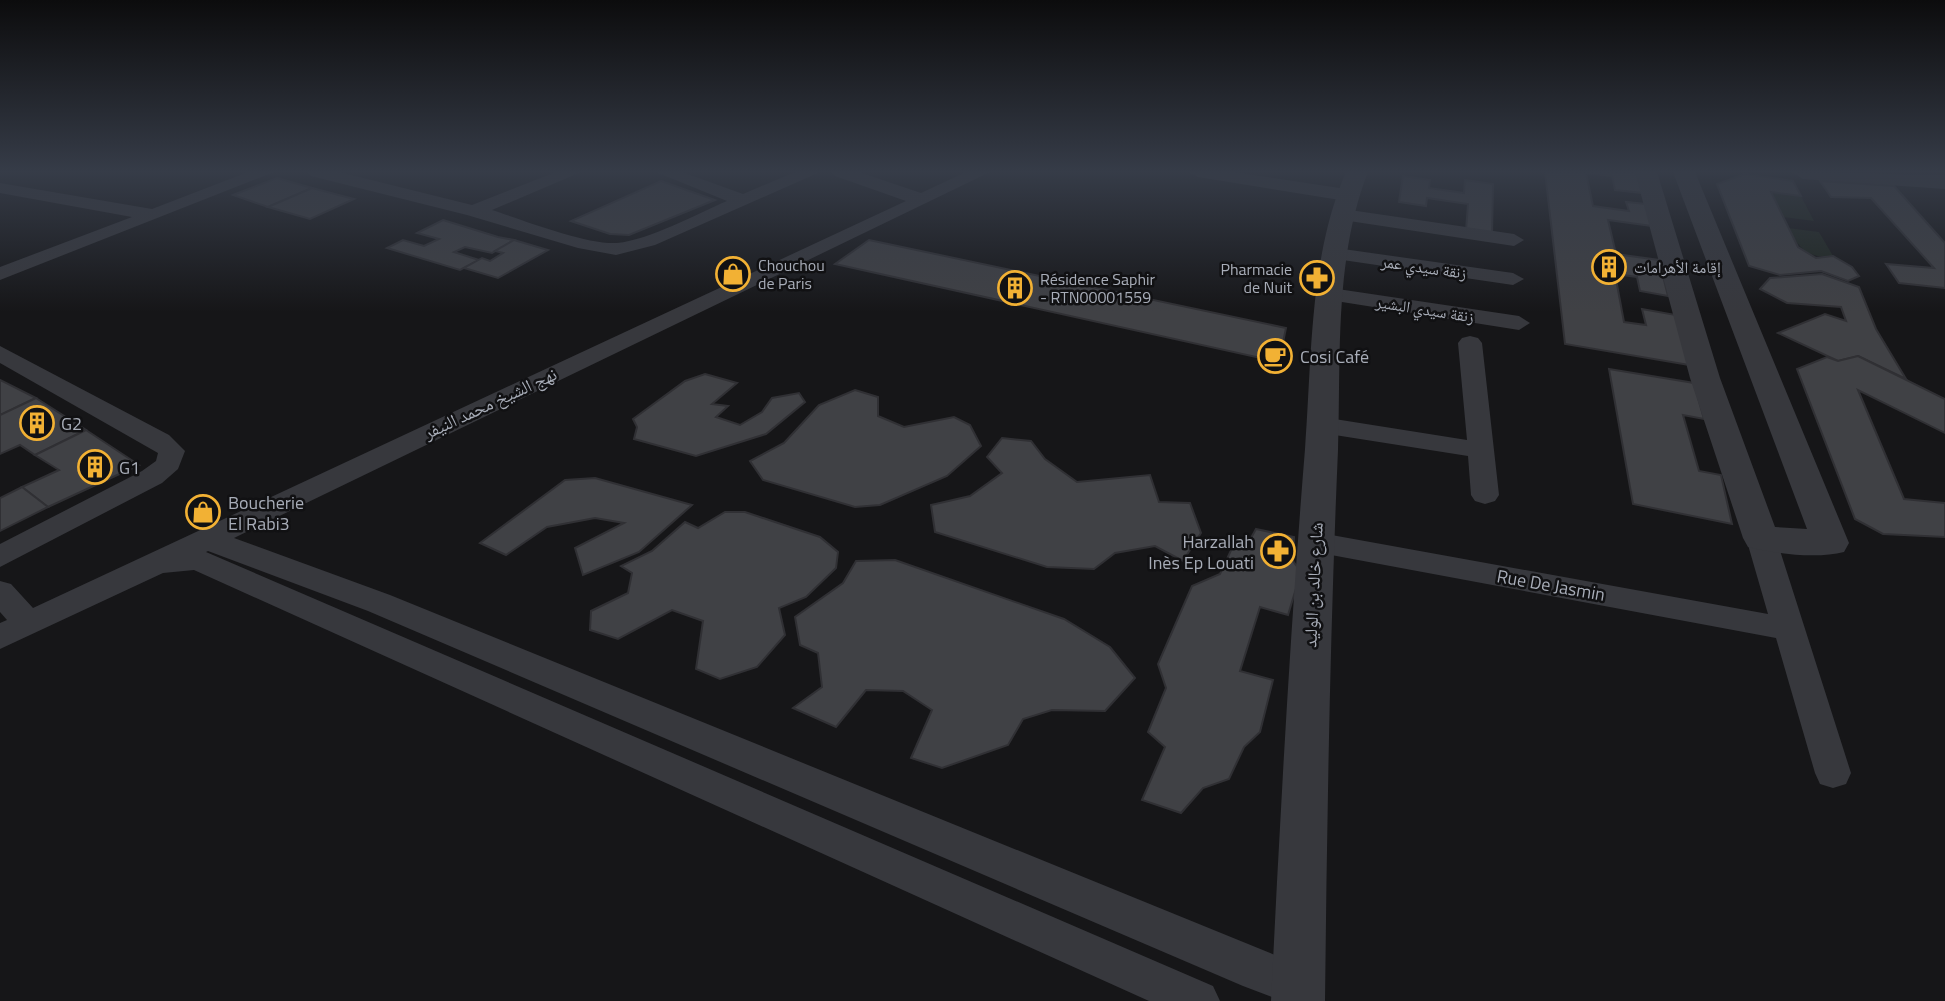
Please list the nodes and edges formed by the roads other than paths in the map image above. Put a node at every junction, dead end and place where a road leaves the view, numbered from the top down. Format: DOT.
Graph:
graph roads {
  1 [pos="139,219"];
  2 [pos="500,219"];
  3 [pos="701,219"];
  4 [pos="882,219"];
  5 [pos="1343,219"];
  6 [pos="1437,219"];
  7 [pos="1659,219"];
  8 [pos="1702,219"];
  9 [pos="1514,240"];
  10 [pos="0,251"];
  11 [pos="1336,254"];
  12 [pos="39,260"];
  13 [pos="0,274"];
  14 [pos="1513,279"];
  15 [pos="1331,294"];
  16 [pos="1519,323"];
  17 [pos="1470,343"];
  18 [pos="0,353"];
  19 [pos="1322,425"];
  20 [pos="1478,450"];
  21 [pos="1485,495"];
  22 [pos="203,538"];
  23 [pos="1761,538"];
  24 [pos="1315,542"];
  25 [pos="0,557"];
  26 [pos="147,566"];
  27 [pos="0,592"];
  28 [pos="28,622"];
  29 [pos="1788,629"];
  30 [pos="0,637"];
  31 [pos="1833,773"];
  32 [pos="1298,993"];
  33 [pos="1198,1001"];
  1 -- 12 [label="street"];
  2 -- 3 [label="street"];
  4 -- 22 [label="street, نهج الشيخ محمد النيفر"];
  5 -- 11 [label="street, شارع خالد بن الوليد"];
  6 -- 9 [label="street"];
  7 -- 23 [label="street"];
  8 -- 23 [label="street"];
  10 -- 12 [label="street"];
  11 -- 14 [label="street, زنقة سيدي عمر"];
  11 -- 15 [label="street, شارع خالد بن الوليد"];
  12 -- 13 [label="street"];
  15 -- 16 [label="street, زنقة سيدي البشير"];
  15 -- 19 [label="street, شارع خالد بن الوليد"];
  17 -- 20 [label="street"];
  18 -- 25 [label="street"];
  19 -- 20 [label="street"];
  19 -- 24 [label="street, شارع خالد بن الوليد"];
  20 -- 21 [label="street"];
  22 -- 26 [label="street, نهج الشيخ محمد النيفر"];
  22 -- 32 [label="street"];
  23 -- 29 [label="street"];
  24 -- 29 [label="street, Rue De Jasmin"];
  24 -- 32 [label="street, شارع خالد بن الوليد"];
  26 -- 28 [label="street, نهج الشيخ محمد النيفر"];
  26 -- 33 [label="street"];
  27 -- 28 [label="street"];
  28 -- 30 [label="street, نهج الشيخ محمد النيفر"];
  29 -- 31 [label="street"];
}
